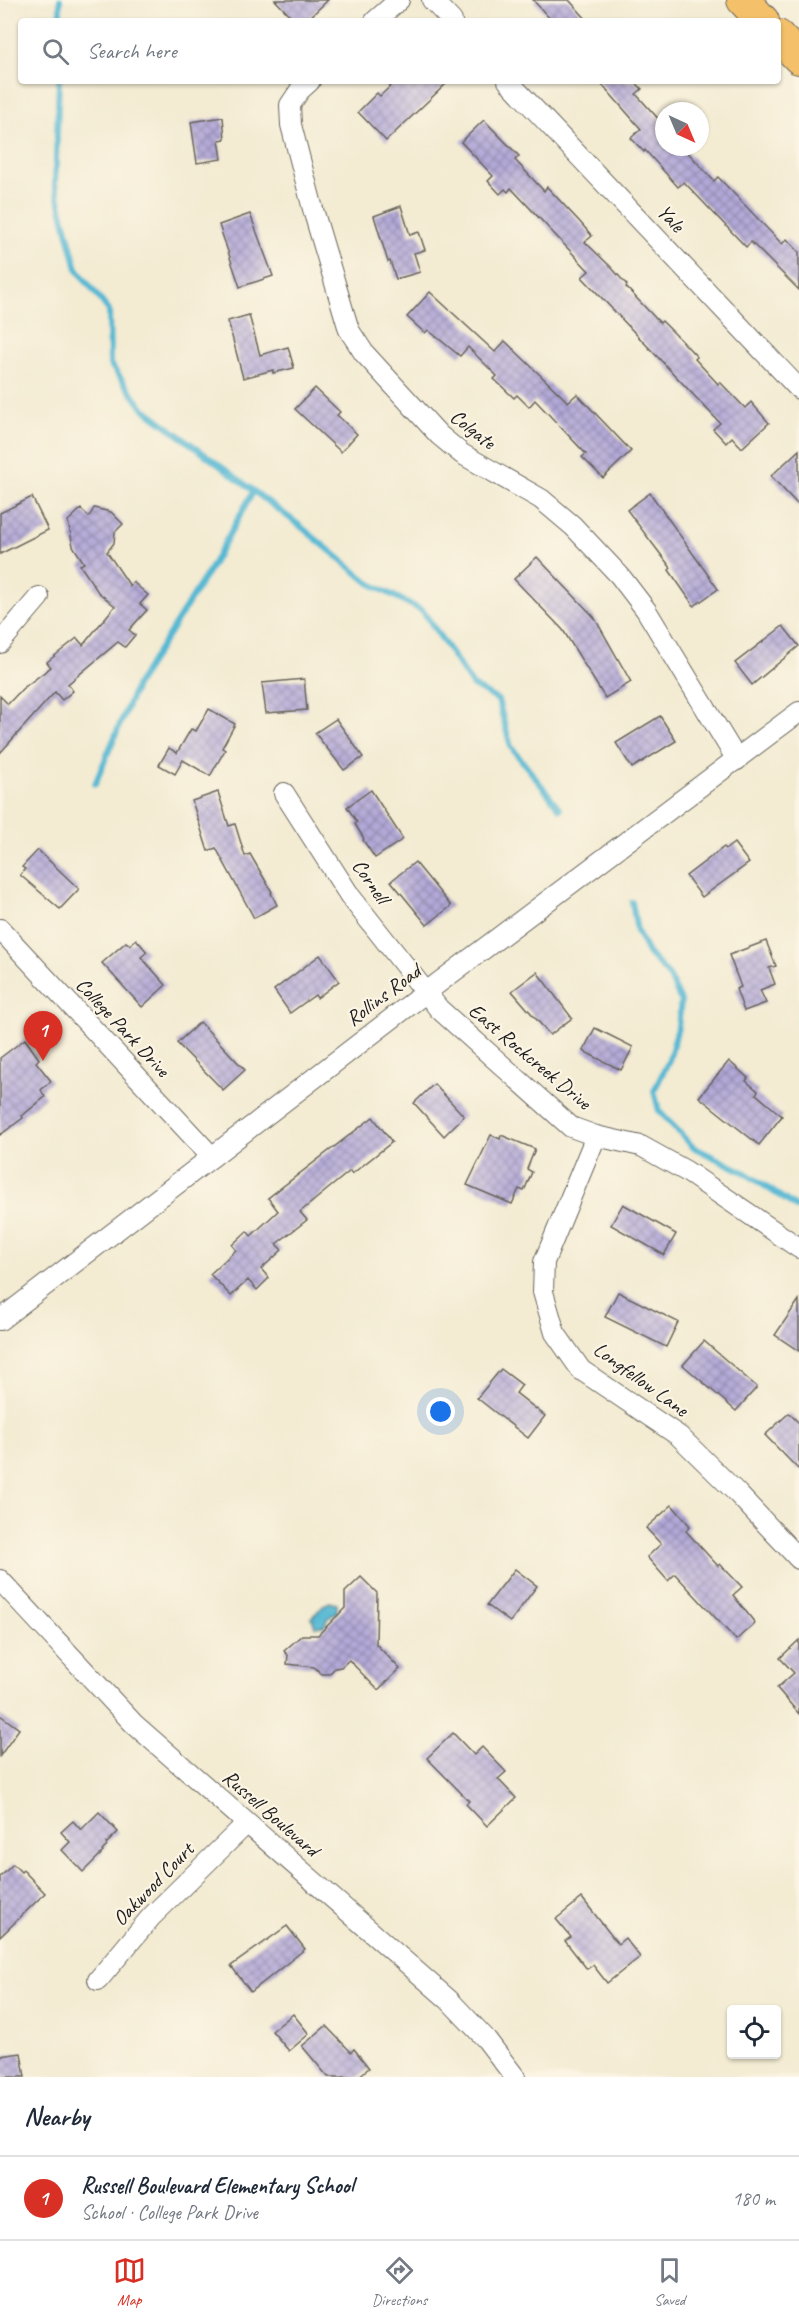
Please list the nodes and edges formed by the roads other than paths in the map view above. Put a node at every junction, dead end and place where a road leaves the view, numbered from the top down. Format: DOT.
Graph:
graph roads {
  1 [pos="399,0"];
  2 [pos="432,0"];
  3 [pos="743,0"];
  4 [pos="378,18"];
  5 [pos="449,18"];
  6 [pos="760,18"];
  7 [pos="781,39"];
  8 [pos="799,58"];
  9 [pos="307,84"];
  10 [pos="511,84"];
  11 [pos="799,389"];
  12 [pos="39,597"];
  13 [pos="0,643"];
  14 [pos="799,712"];
  15 [pos="737,760"];
  16 [pos="284,793"];
  17 [pos="0,929"];
  18 [pos="425,993"];
  19 [pos="596,1136"];
  20 [pos="212,1157"];
  21 [pos="799,1248"];
  22 [pos="0,1320"];
  23 [pos="799,1559"];
  24 [pos="0,1580"];
  25 [pos="246,1824"];
  26 [pos="98,1980"];
  27 [pos="515,2077"];
  1 -- 4 [label="street"];
  2 -- 5 [label="street"];
  3 -- 6 [label="main road"];
  7 -- 8 [label="main road"];
  9 -- 15 [label="street, Colgate"];
  10 -- 11 [label="street, Yale"];
  12 -- 13 [label="street"];
  14 -- 15 [label="street, Rollins Road"];
  15 -- 18 [label="street, Rollins Road"];
  16 -- 18 [label="street, Cornell"];
  17 -- 20 [label="street, College Park Drive"];
  18 -- 19 [label="street, East Rockcreek Drive"];
  18 -- 20 [label="street, Rollins Road"];
  19 -- 21 [label="street, East Rockcreek Drive"];
  19 -- 23 [label="street, Longfellow Lane"];
  20 -- 22 [label="street, Rollins Road"];
  24 -- 25 [label="street, Russell Boulevard"];
  25 -- 26 [label="street, Oakwood Court"];
  25 -- 27 [label="street, Russell Boulevard"];
}
